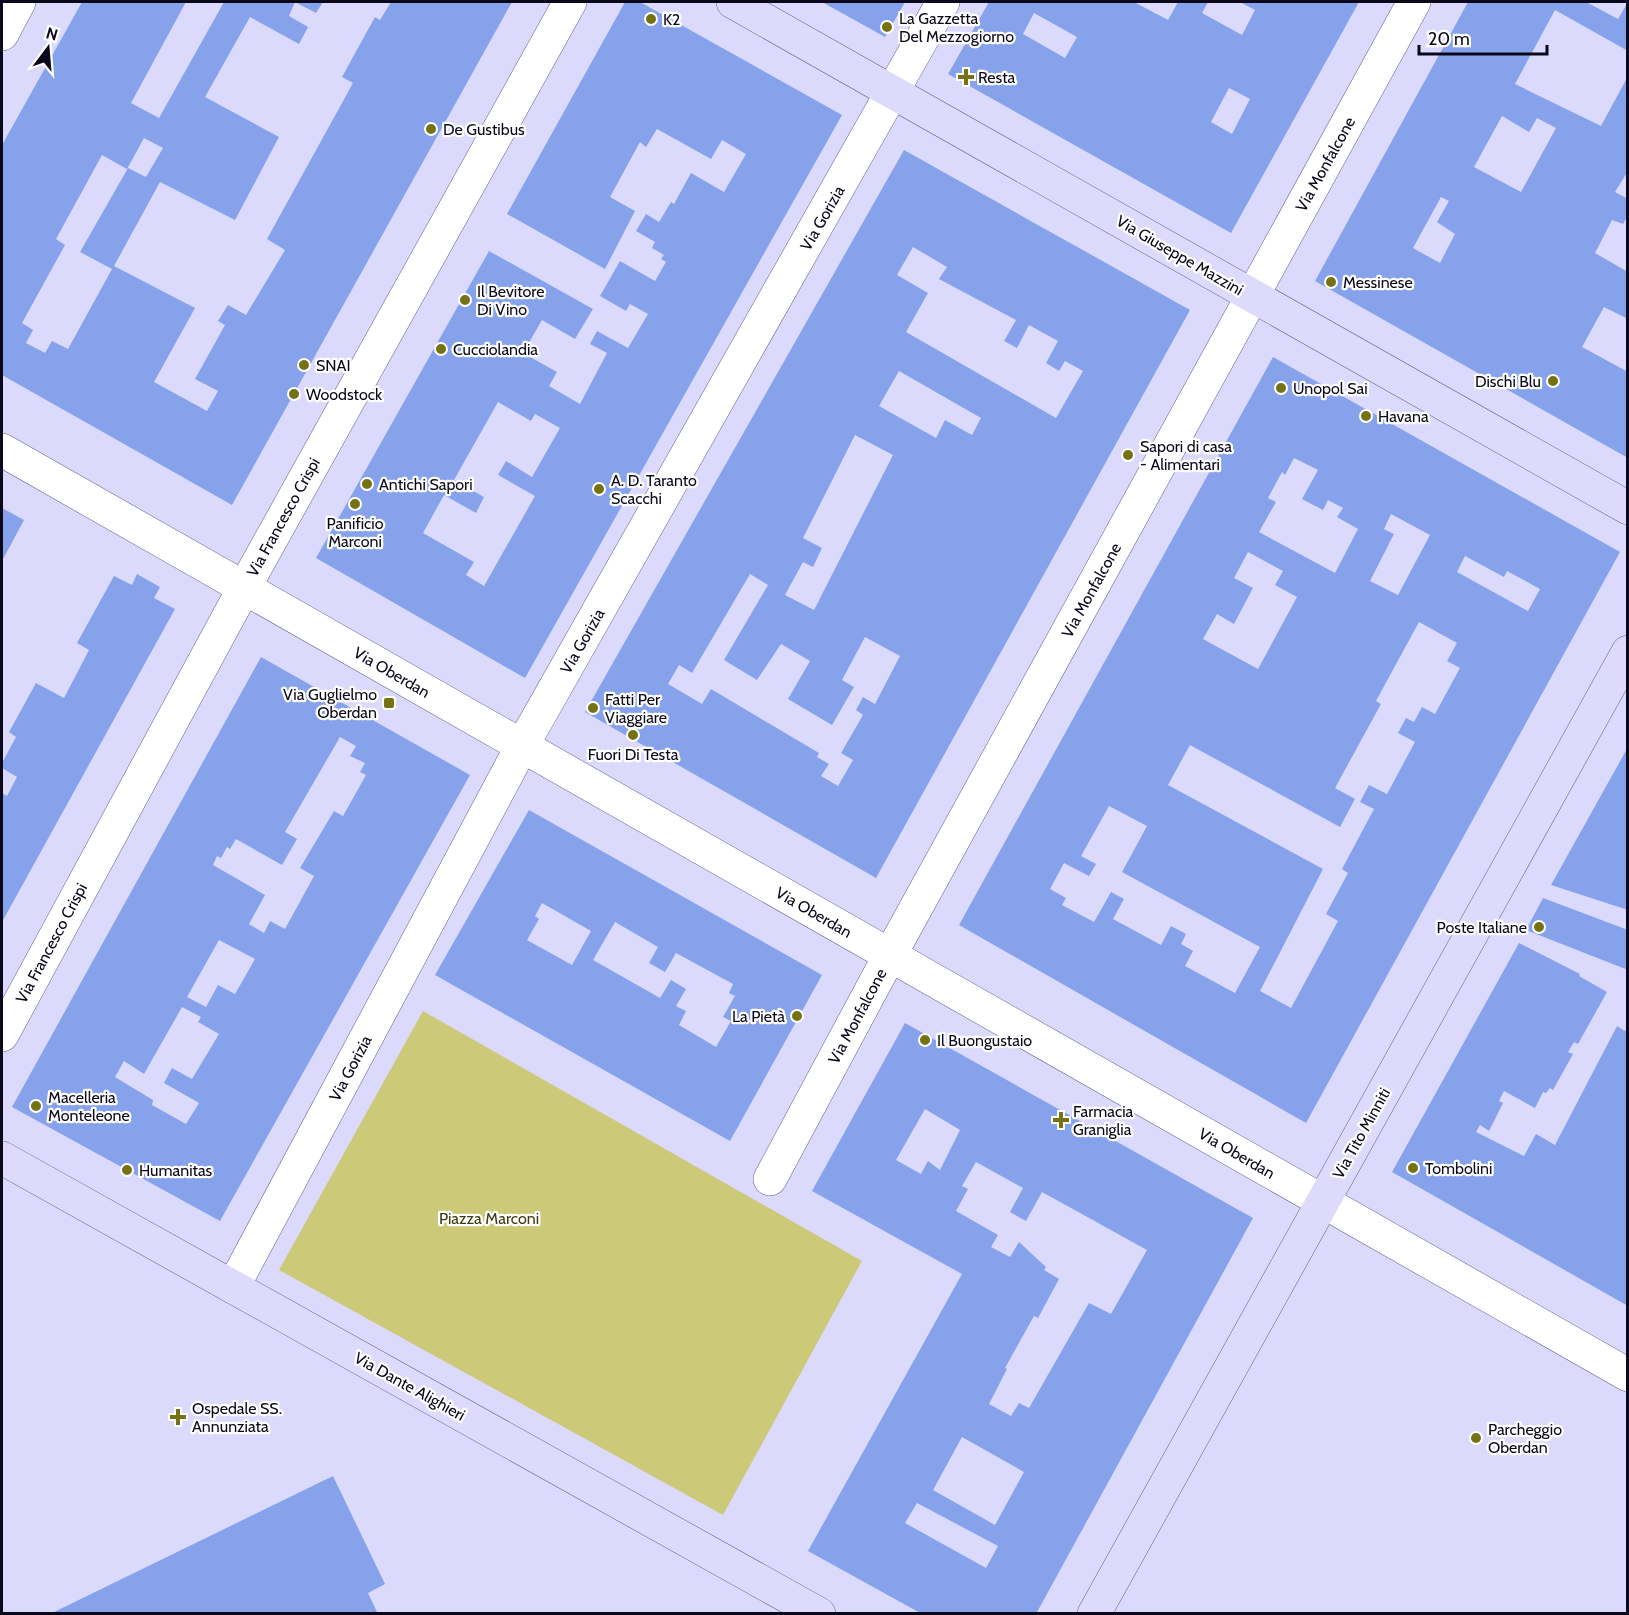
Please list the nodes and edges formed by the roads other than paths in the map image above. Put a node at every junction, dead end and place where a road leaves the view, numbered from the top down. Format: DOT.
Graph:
graph roads {
  1 [pos="20,2"];
  2 [pos="570,2"];
  3 [pos="733,2"];
  4 [pos="943,2"];
  5 [pos="1414,2"];
  6 [pos="2,34"];
  7 [pos="892,92"];
  8 [pos="1253,296"];
  9 [pos="2,450"];
  10 [pos="1628,508"];
  11 [pos="244,588"];
  12 [pos="1628,652"];
  13 [pos="522,746"];
  14 [pos="890,956"];
  15 [pos="2,1035"];
  16 [pos="2,1158"];
  17 [pos="770,1179"];
  18 [pos="1322,1201"];
  19 [pos="233,1287"];
  20 [pos="1628,1375"];
  21 [pos="819,1614"];
  22 [pos="1095,1614"];
  1 -- 6 [label="street"];
  2 -- 11 [label="street, Via Francesco Crispi"];
  3 -- 7 [label="main road, Via Giuseppe Mazzini"];
  4 -- 7 [label="street, Via Gorizia"];
  5 -- 8 [label="street, Via Monfalcone"];
  7 -- 8 [label="main road, Via Giuseppe Mazzini"];
  7 -- 13 [label="street, Via Gorizia"];
  8 -- 10 [label="main road, Via Giuseppe Mazzini"];
  8 -- 14 [label="street, Via Monfalcone"];
  9 -- 11 [label="street, Via Oberdan"];
  11 -- 13 [label="street, Via Oberdan"];
  11 -- 15 [label="street, Via Francesco Crispi"];
  12 -- 18 [label="main road, Via Tito Minniti"];
  13 -- 14 [label="street, Via Oberdan"];
  13 -- 19 [label="street, Via Gorizia"];
  14 -- 17 [label="street, Via Monfalcone"];
  14 -- 18 [label="street, Via Oberdan"];
  16 -- 19 [label="main road, Via Dante Alighieri"];
  18 -- 20 [label="street, Via Oberdan"];
  18 -- 22 [label="main road, Via Tito Minniti"];
  19 -- 21 [label="main road, Via Dante Alighieri"];
}
